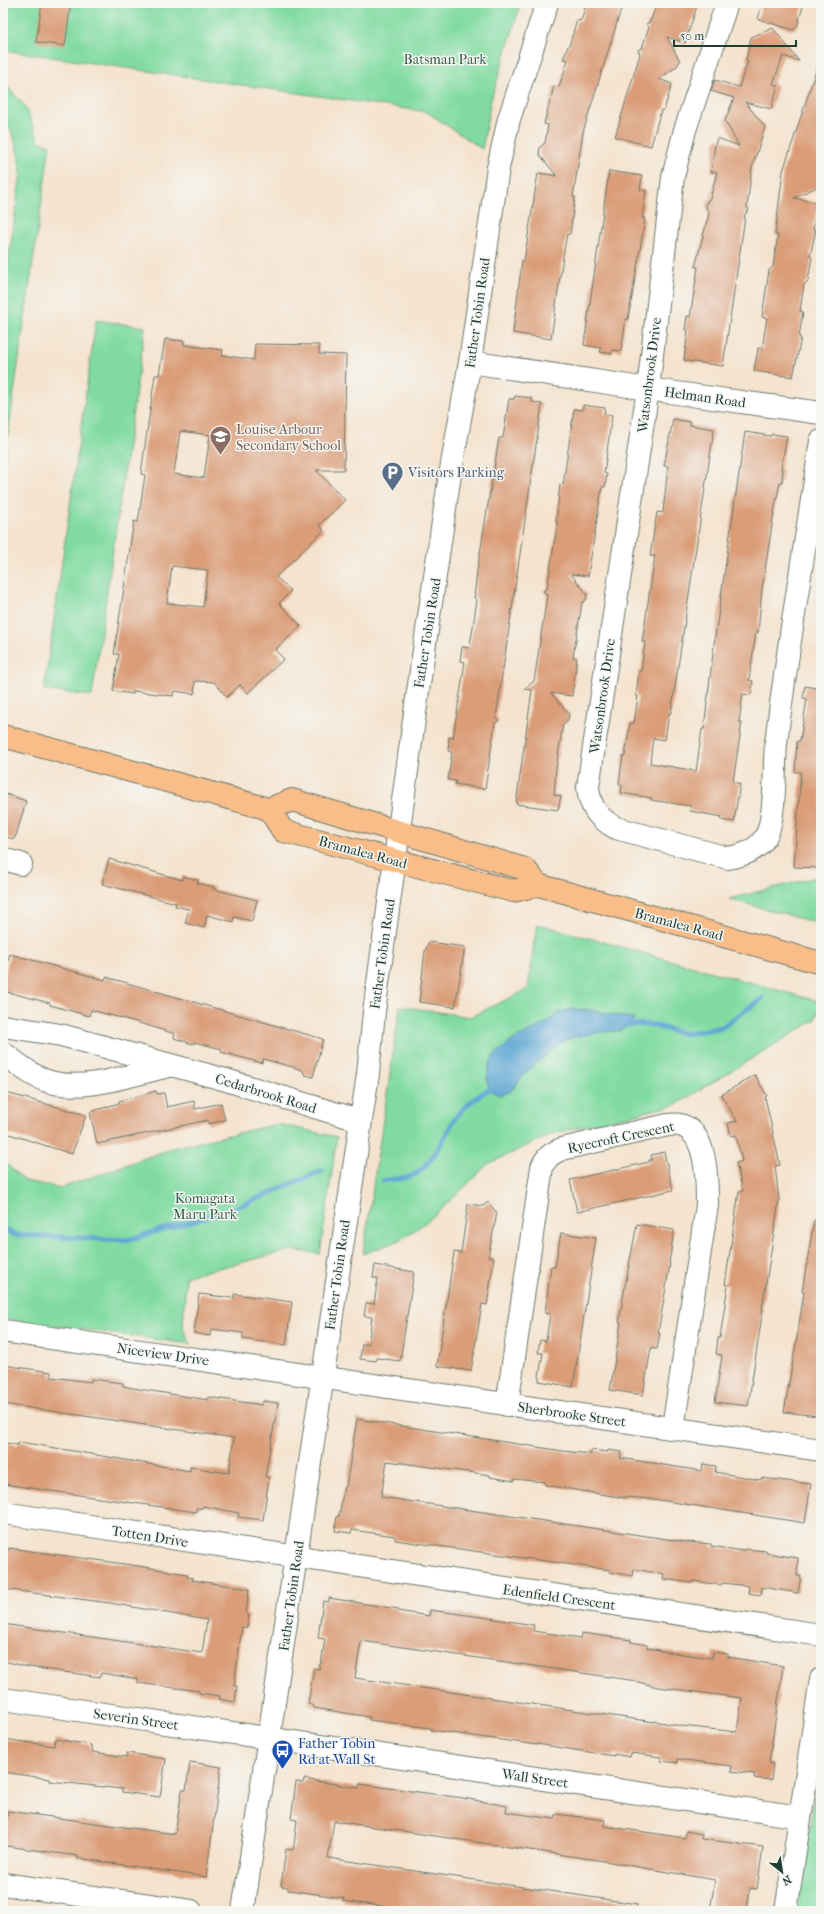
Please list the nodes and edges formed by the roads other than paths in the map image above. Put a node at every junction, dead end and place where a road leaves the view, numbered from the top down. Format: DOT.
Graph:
graph roads {
  1 [pos="547,3"];
  2 [pos="727,3"];
  3 [pos="470,362"];
  4 [pos="648,389"];
  5 [pos="821,413"];
  6 [pos="821,441"];
  7 [pos="3,736"];
  8 [pos="269,809"];
  9 [pos="398,832"];
  10 [pos="395,860"];
  11 [pos="538,885"];
  12 [pos="821,963"];
  13 [pos="3,1026"];
  14 [pos="3,1053"];
  15 [pos="171,1065"];
  16 [pos="360,1120"];
  17 [pos="3,1330"];
  18 [pos="323,1378"];
  19 [pos="507,1405"];
  20 [pos="673,1428"];
  21 [pos="821,1450"];
  22 [pos="3,1513"];
  23 [pos="297,1558"];
  24 [pos="821,1635"];
  25 [pos="821,1679"];
  26 [pos="3,1700"];
  27 [pos="270,1738"];
  28 [pos="800,1817"];
  29 [pos="3,1884"];
  30 [pos="191,1911"];
  31 [pos="244,1911"];
  32 [pos="786,1911"];
  1 -- 3 [label="street, Father Tobin Road"];
  2 -- 4 [label="street, Watsonbrook Drive"];
  3 -- 4 [label="street, Helman Road"];
  3 -- 9 [label="street, Father Tobin Road"];
  4 -- 5 [label="street, Helman Road"];
  4 -- 6 [label="street, Watsonbrook Drive"];
  7 -- 8 [label="main road"];
  8 -- 9 [label="main road, Bramalea Road"];
  8 -- 10 [label="main road, Bramalea Road"];
  9 -- 10 [label="street, Father Tobin Road"];
  9 -- 11 [label="main road, Bramalea Road"];
  10 -- 11 [label="main road, Bramalea Road"];
  10 -- 16 [label="street, Father Tobin Road"];
  11 -- 12 [label="main road, Bramalea Road"];
  13 -- 15 [label="street, Cedarbrook Road"];
  14 -- 15 [label="street, Cedarbrook Road"];
  15 -- 16 [label="street, Cedarbrook Road"];
  16 -- 18 [label="street, Father Tobin Road"];
  17 -- 18 [label="street, Niceview Drive"];
  18 -- 19 [label="street, Sherbrooke Street"];
  18 -- 23 [label="street, Father Tobin Road"];
  19 -- 20 [label="street, Sherbrooke Street"];
  19 -- 20 [label="street, Ryecroft Crescent"];
  20 -- 21 [label="street, Sherbrooke Street"];
  22 -- 23 [label="street, Totten Drive"];
  23 -- 24 [label="street, Edenfield Crescent"];
  23 -- 27 [label="street, Father Tobin Road"];
  25 -- 28 [label="street"];
  26 -- 27 [label="street, Severin Street"];
  27 -- 28 [label="street, Wall Street"];
  27 -- 31 [label="street, Father Tobin Road"];
  28 -- 32 [label="street"];
  29 -- 30 [label="street"];
}
